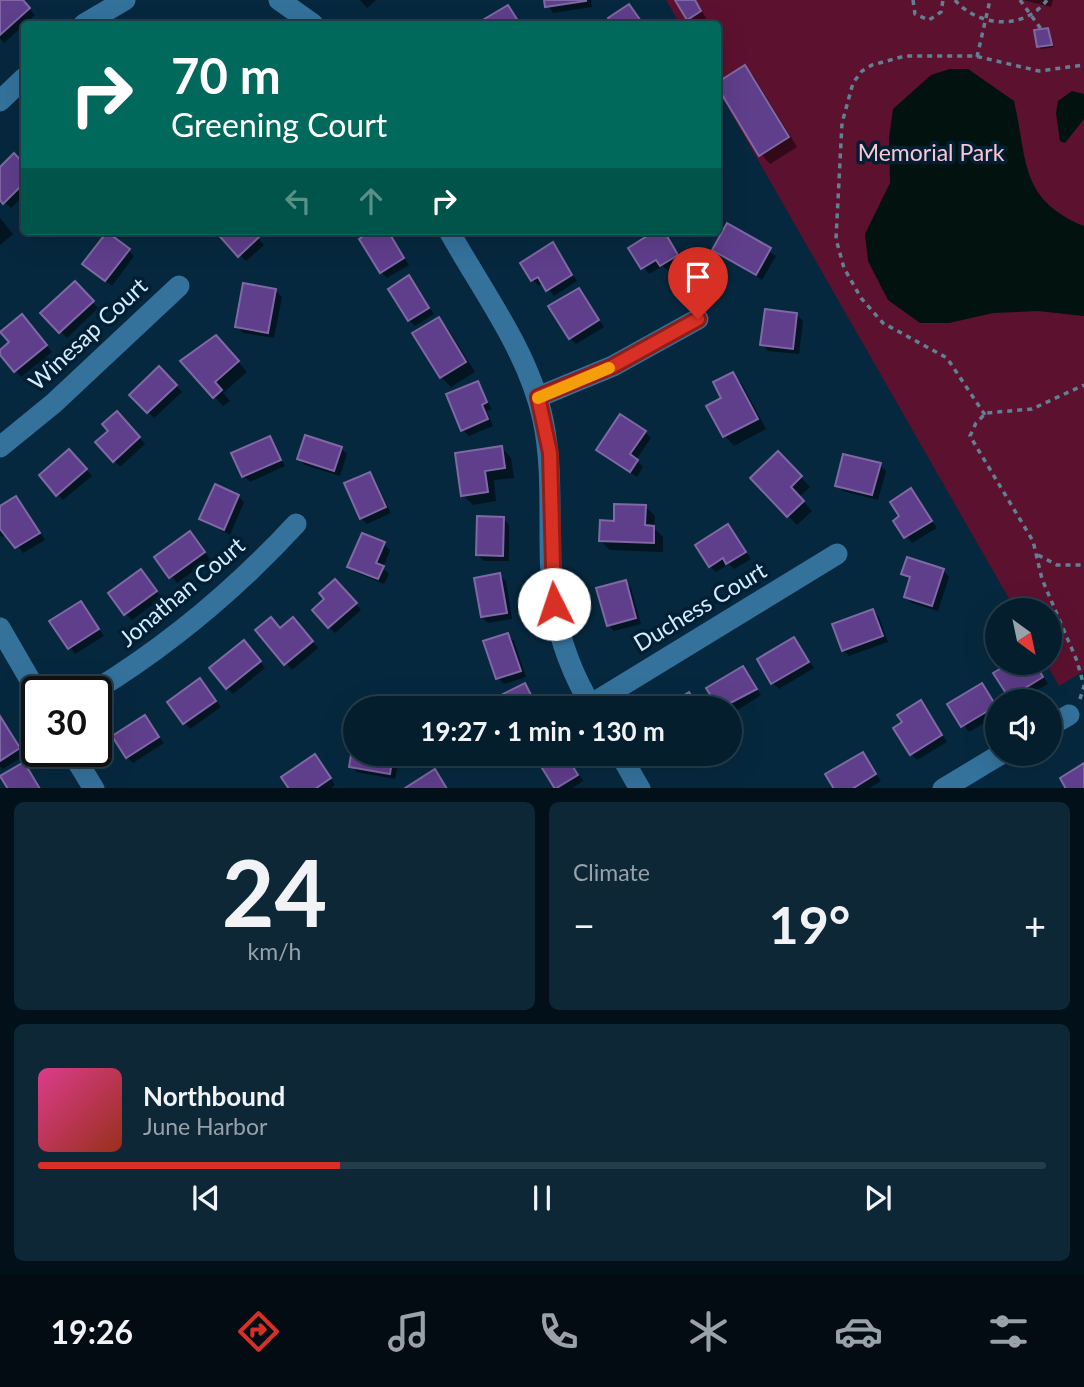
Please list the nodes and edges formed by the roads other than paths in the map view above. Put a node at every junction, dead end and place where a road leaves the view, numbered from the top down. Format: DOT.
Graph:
graph roads {
  1 [pos="124,0"];
  2 [pos="279,0"];
  3 [pos="89,21"];
  4 [pos="309,21"];
  5 [pos="21,81"];
  6 [pos="0,101"];
  7 [pos="451,235"];
  8 [pos="179,286"];
  9 [pos="698,319"];
  10 [pos="538,397"];
  11 [pos="0,447"];
  12 [pos="296,524"];
  13 [pos="837,554"];
  14 [pos="0,628"];
  15 [pos="28,676"];
  16 [pos="112,679"];
  17 [pos="586,696"];
  18 [pos="610,696"];
  19 [pos="1069,715"];
  20 [pos="1062,719"];
  21 [pos="985,764"];
  22 [pos="627,766"];
  23 [pos="81,767"];
  24 [pos="93,788"];
  25 [pos="639,788"];
  26 [pos="945,788"];
  1 -- 3 [label="street"];
  2 -- 4 [label="street"];
  5 -- 6 [label="street"];
  7 -- 10 [label="street"];
  8 -- 11 [label="street, Winesap Court"];
  9 -- 10 [label="street"];
  10 -- 17 [label="street"];
  12 -- 16 [label="street, Jonathan Court"];
  13 -- 18 [label="street, Duchess Court"];
  14 -- 15 [label="street"];
  19 -- 20 [label="street"];
  21 -- 26 [label="street"];
  22 -- 25 [label="street"];
  23 -- 24 [label="street"];
}
